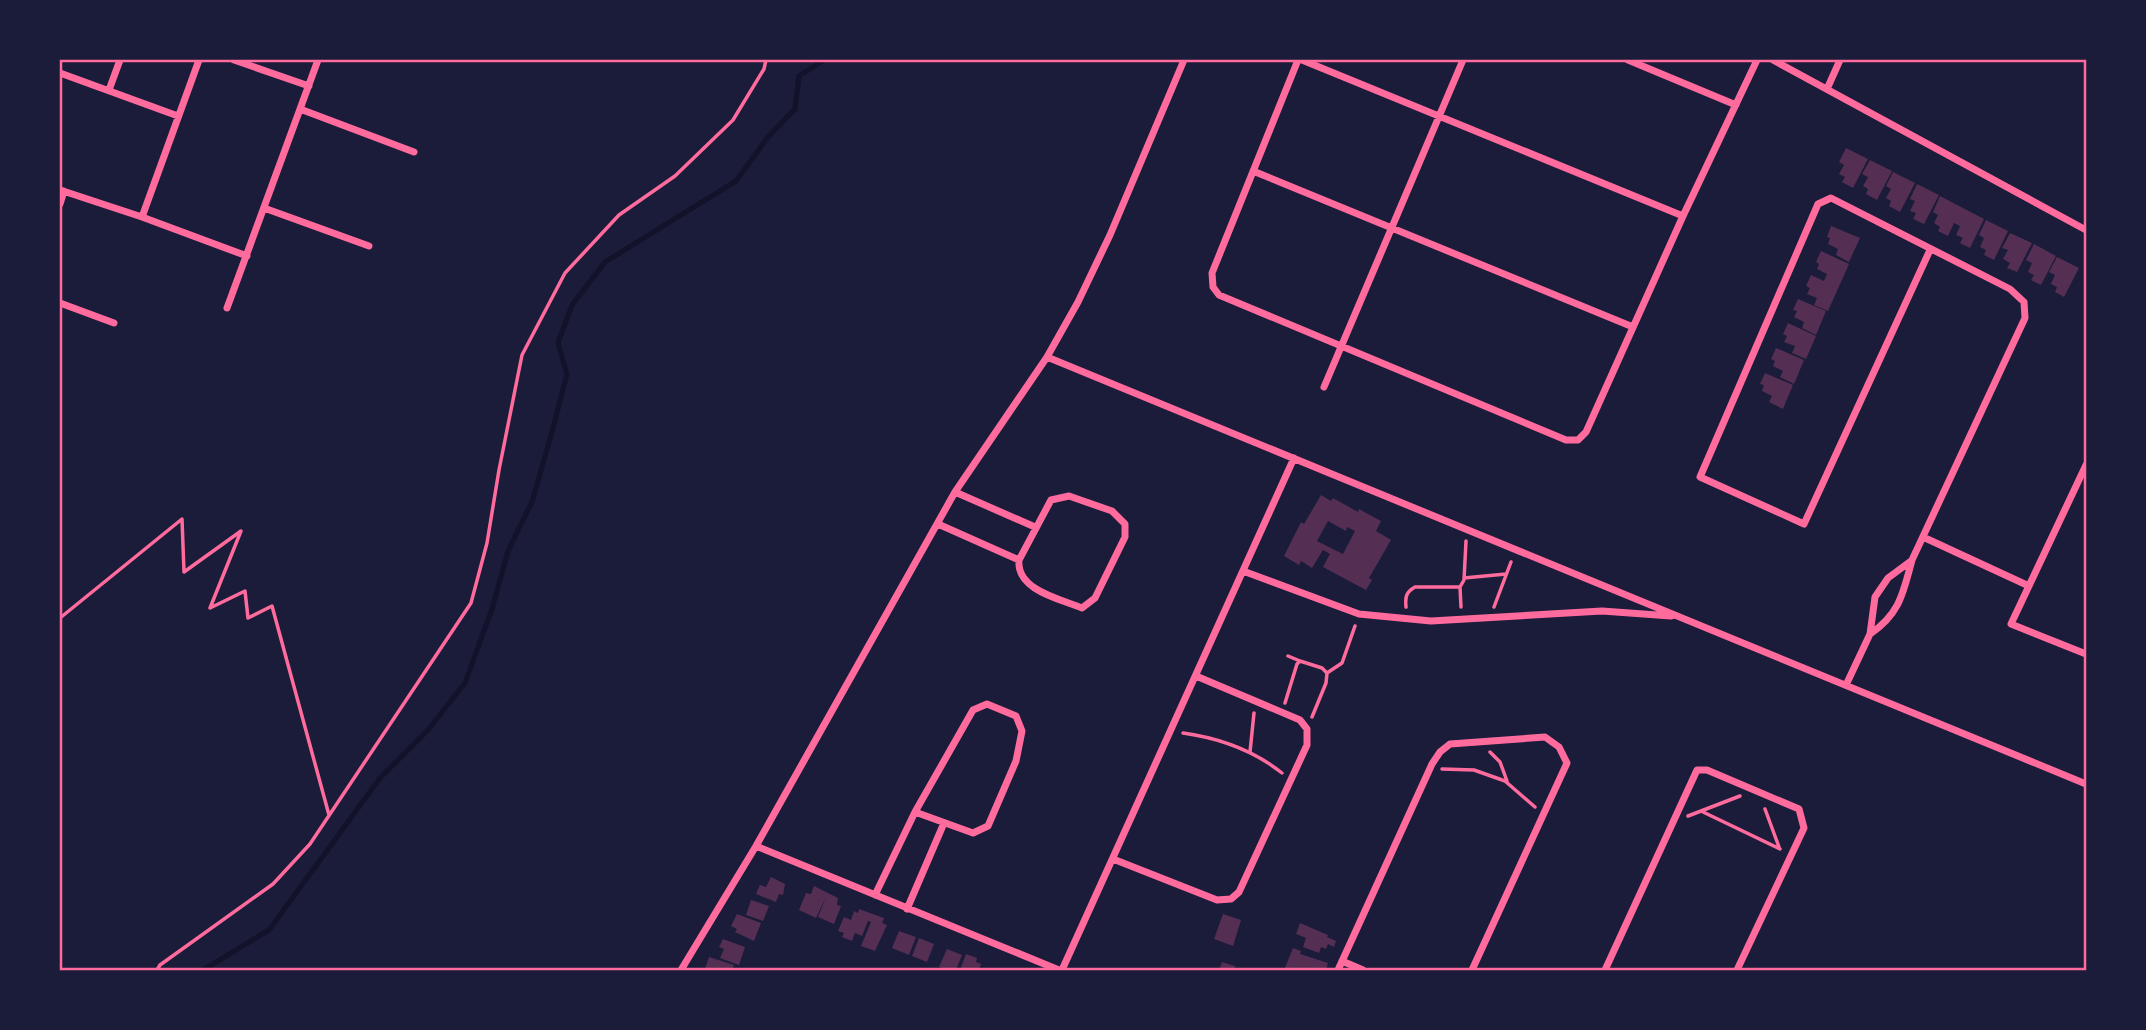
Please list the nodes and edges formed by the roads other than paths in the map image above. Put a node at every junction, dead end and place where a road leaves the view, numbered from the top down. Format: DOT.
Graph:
graph roads {
  1 [pos="120,60"];
  2 [pos="199,60"];
  3 [pos="234,60"];
  4 [pos="318,60"];
  5 [pos="1184,60"];
  6 [pos="1300,60"];
  7 [pos="1462,60"];
  8 [pos="1628,60"];
  9 [pos="1757,60"];
  10 [pos="1773,60"];
  11 [pos="1840,60"];
  12 [pos="60,73"];
  13 [pos="309,86"];
  14 [pos="1827,89"];
  15 [pos="109,90"];
  16 [pos="1736,105"];
  17 [pos="300,109"];
  18 [pos="178,116"];
  19 [pos="1439,116"];
  20 [pos="414,152"];
  21 [pos="1253,171"];
  22 [pos="62,191"];
  23 [pos="60,204"];
  24 [pos="264,208"];
  25 [pos="1683,216"];
  26 [pos="142,217"];
  27 [pos="1392,228"];
  28 [pos="2087,230"];
  29 [pos="369,246"];
  30 [pos="1930,250"];
  31 [pos="247,256"];
  32 [pos="60,303"];
  33 [pos="227,309"];
  34 [pos="114,323"];
  35 [pos="1633,327"];
  36 [pos="1342,345"];
  37 [pos="1047,357"];
  38 [pos="1324,387"];
  39 [pos="1294,458"];
  40 [pos="2087,465"];
  41 [pos="2084,477"];
  42 [pos="954,492"];
  43 [pos="939,524"];
  44 [pos="1035,527"];
  45 [pos="1923,537"];
  46 [pos="1019,560"];
  47 [pos="1912,560"];
  48 [pos="1243,571"];
  49 [pos="2029,586"];
  50 [pos="1679,616"];
  51 [pos="1870,634"];
  52 [pos="2087,654"];
  53 [pos="1196,676"];
  54 [pos="1846,685"];
  55 [pos="2087,784"];
  56 [pos="915,812"];
  57 [pos="944,824"];
  58 [pos="756,846"];
  59 [pos="1112,859"];
  60 [pos="875,895"];
  61 [pos="907,909"];
  62 [pos="1342,961"];
  63 [pos="681,971"];
  64 [pos="1060,971"];
  65 [pos="1338,971"];
  66 [pos="1363,971"];
  67 [pos="1472,971"];
  68 [pos="1605,971"];
  69 [pos="1737,971"];
  1 -- 15 [label="street"];
  2 -- 18 [label="street"];
  3 -- 13 [label="street"];
  4 -- 13 [label="street"];
  5 -- 37 [label="street"];
  6 -- 19 [label="street"];
  6 -- 21 [label="street"];
  7 -- 19 [label="street"];
  8 -- 16 [label="street"];
  9 -- 16 [label="street"];
  10 -- 14 [label="street"];
  11 -- 14 [label="street"];
  12 -- 15 [label="street"];
  13 -- 17 [label="street"];
  14 -- 28 [label="street"];
  15 -- 18 [label="street"];
  16 -- 25 [label="street"];
  17 -- 20 [label="street"];
  17 -- 24 [label="street"];
  18 -- 26 [label="street"];
  19 -- 25 [label="street"];
  19 -- 27 [label="street"];
  21 -- 27 [label="street"];
  21 -- 36 [label="street"];
  22 -- 23 [label="street"];
  22 -- 26 [label="street"];
  24 -- 29 [label="street"];
  24 -- 31 [label="street"];
  25 -- 35 [label="street"];
  26 -- 31 [label="street"];
  27 -- 35 [label="street"];
  27 -- 36 [label="street"];
  30 -- 30 [label="street"];
  30 -- 45 [label="street"];
  31 -- 33 [label="street"];
  32 -- 34 [label="street"];
  35 -- 36 [label="street"];
  36 -- 38 [label="street"];
  37 -- 39 [label="street"];
  37 -- 42 [label="street"];
  39 -- 48 [label="street"];
  39 -- 50 [label="street"];
  40 -- 41 [label="street"];
  41 -- 49 [label="street"];
  42 -- 43 [label="street"];
  42 -- 44 [label="street"];
  43 -- 46 [label="street"];
  43 -- 58 [label="street"];
  44 -- 46 [label="street"];
  44 -- 46 [label="street"];
  45 -- 47 [label="street"];
  45 -- 49 [label="street"];
  47 -- 51 [label="street"];
  47 -- 51 [label="street"];
  48 -- 50 [label="street"];
  48 -- 53 [label="street"];
  49 -- 52 [label="street"];
  50 -- 54 [label="street"];
  51 -- 54 [label="street"];
  53 -- 59 [label="street"];
  53 -- 59 [label="street"];
  54 -- 55 [label="street"];
  56 -- 57 [label="street"];
  56 -- 57 [label="street"];
  56 -- 60 [label="street"];
  57 -- 61 [label="street"];
  58 -- 60 [label="street"];
  58 -- 63 [label="street"];
  59 -- 64 [label="street"];
  60 -- 61 [label="street"];
  61 -- 64 [label="street"];
  62 -- 65 [label="street"];
  62 -- 66 [label="street"];
  62 -- 67 [label="street"];
  68 -- 69 [label="street"];
}
